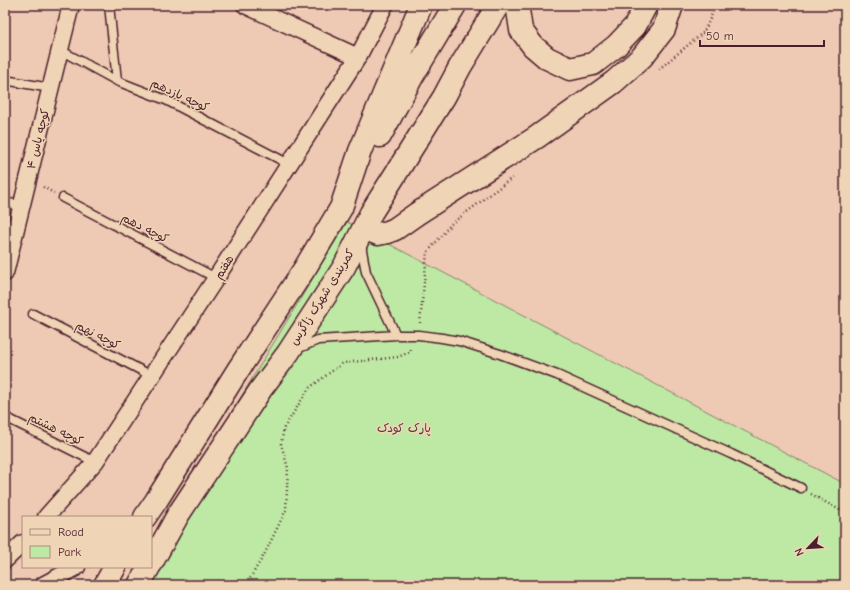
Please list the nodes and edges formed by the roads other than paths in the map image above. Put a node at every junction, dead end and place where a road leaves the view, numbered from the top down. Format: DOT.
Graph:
graph roads {
  1 [pos="71,5"];
  2 [pos="109,5"];
  3 [pos="245,5"];
  4 [pos="385,5"];
  5 [pos="421,5"];
  6 [pos="455,5"];
  7 [pos="498,5"];
  8 [pos="518,5"];
  9 [pos="646,5"];
  10 [pos="672,5"];
  11 [pos="60,50"];
  12 [pos="358,57"];
  13 [pos="5,80"];
  14 [pos="117,81"];
  15 [pos="50,88"];
  16 [pos="289,164"];
  17 [pos="62,198"];
  18 [pos="5,202"];
  19 [pos="22,206"];
  20 [pos="341,208"];
  21 [pos="362,232"];
  22 [pos="5,273"];
  23 [pos="216,278"];
  24 [pos="33,314"];
  25 [pos="396,335"];
  26 [pos="288,353"];
  27 [pos="152,376"];
  28 [pos="5,417"];
  29 [pos="95,462"];
  30 [pos="800,488"];
  31 [pos="47,516"];
  32 [pos="147,516"];
  33 [pos="22,544"];
  34 [pos="5,560"];
  35 [pos="152,562"];
  36 [pos="75,568"];
  37 [pos="114,568"];
  38 [pos="148,568"];
  39 [pos="43,585"];
  40 [pos="105,585"];
  41 [pos="139,585"];
  1 -- 11 [label="street, کوچه یاس ۴"];
  2 -- 14 [label="lane"];
  3 -- 12 [label="street"];
  4 -- 12 [label="street, هفتم"];
  5 -- 20 [label="main road"];
  6 -- 20 [label="main road"];
  7 -- 21 [label="main road, کمربندی شهرک زاگرس"];
  8 -- 9 [label="main road"];
  10 -- 21 [label="main road"];
  11 -- 14 [label="lane, کوچه یازدهم"];
  11 -- 15 [label="street, کوچه یاس ۴"];
  12 -- 16 [label="street, هفتم"];
  13 -- 15 [label="lane"];
  14 -- 16 [label="lane, کوچه یازدهم"];
  15 -- 19 [label="street, کوچه یاس ۴"];
  16 -- 23 [label="street, هفتم"];
  17 -- 23 [label="lane, کوچه دهم"];
  18 -- 19 [label="lane"];
  19 -- 22 [label="street, کوچه یاس ۴"];
  20 -- 32 [label="main road"];
  21 -- 25 [label="lane"];
  21 -- 26 [label="main road, کمربندی شهرک زاگرس"];
  23 -- 27 [label="street, هفتم"];
  24 -- 27 [label="lane, کوچه نهم"];
  25 -- 26 [label="lane"];
  25 -- 30 [label="lane"];
  26 -- 35 [label="main road, کمربندی شهرک زاگرس"];
  27 -- 29 [label="street, هفتم"];
  28 -- 29 [label="lane, کوچه هشتم"];
  29 -- 31 [label="street, هفتم"];
  33 -- 34 [label="street"];
  36 -- 39 [label="street"];
  37 -- 40 [label="main road"];
  38 -- 41 [label="main road"];
}
